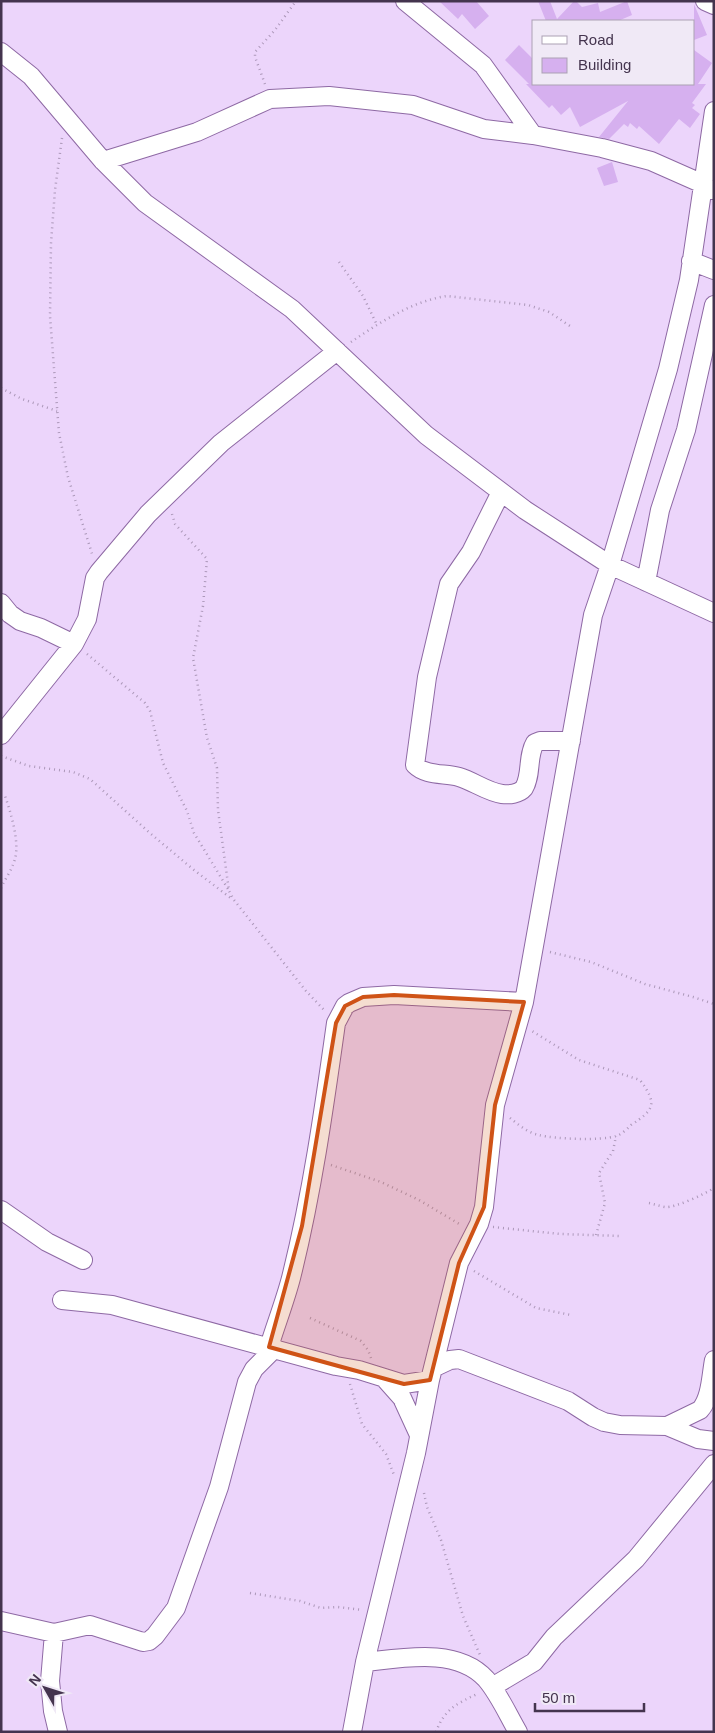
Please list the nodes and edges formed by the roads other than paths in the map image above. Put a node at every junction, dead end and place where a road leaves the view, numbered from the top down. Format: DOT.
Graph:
graph roads {
  1 [pos="405,1"];
  2 [pos="706,1"];
  3 [pos="714,5"];
  4 [pos="1,52"];
  5 [pos="714,112"];
  6 [pos="532,135"];
  7 [pos="103,162"];
  8 [pos="709,188"];
  9 [pos="692,261"];
  10 [pos="714,270"];
  11 [pos="714,305"];
  12 [pos="337,352"];
  13 [pos="501,492"];
  14 [pos="610,565"];
  15 [pos="646,582"];
  16 [pos="1,603"];
  17 [pos="714,613"];
  18 [pos="74,644"];
  19 [pos="1,735"];
  20 [pos="571,741"];
  21 [pos="524,1002"];
  22 [pos="1,1210"];
  23 [pos="83,1260"];
  24 [pos="62,1300"];
  25 [pos="272,1348"];
  26 [pos="714,1360"];
  27 [pos="432,1374"];
  28 [pos="381,1377"];
  29 [pos="667,1426"];
  30 [pos="419,1434"];
  31 [pos="714,1441"];
  32 [pos="714,1464"];
  33 [pos="1,1621"];
  34 [pos="54,1633"];
  35 [pos="365,1662"];
  36 [pos="487,1681"];
  37 [pos="58,1732"];
  38 [pos="352,1732"];
  39 [pos="518,1732"];
  1 -- 6 [label="street"];
  2 -- 3 [label="street"];
  4 -- 7 [label="street"];
  5 -- 8 [label="street"];
  6 -- 7 [label="street"];
  6 -- 8 [label="street"];
  7 -- 12 [label="street"];
  8 -- 9 [label="street"];
  9 -- 10 [label="street"];
  9 -- 14 [label="street"];
  11 -- 15 [label="street"];
  12 -- 13 [label="street"];
  12 -- 18 [label="street"];
  13 -- 14 [label="street"];
  13 -- 20 [label="street"];
  14 -- 15 [label="street"];
  14 -- 20 [label="street"];
  15 -- 17 [label="street"];
  16 -- 18 [label="street"];
  18 -- 19 [label="street"];
  20 -- 21 [label="street"];
  21 -- 25 [label="street"];
  21 -- 27 [label="street"];
  22 -- 23 [label="street"];
  24 -- 25 [label="street"];
  25 -- 28 [label="street"];
  25 -- 34 [label="street"];
  26 -- 29 [label="street"];
  27 -- 28 [label="street"];
  27 -- 29 [label="street"];
  27 -- 30 [label="street"];
  28 -- 30 [label="street"];
  29 -- 31 [label="street"];
  30 -- 35 [label="street"];
  32 -- 36 [label="street"];
  33 -- 34 [label="street"];
  34 -- 37 [label="street"];
  35 -- 36 [label="street"];
  35 -- 38 [label="street"];
  36 -- 39 [label="street"];
}
